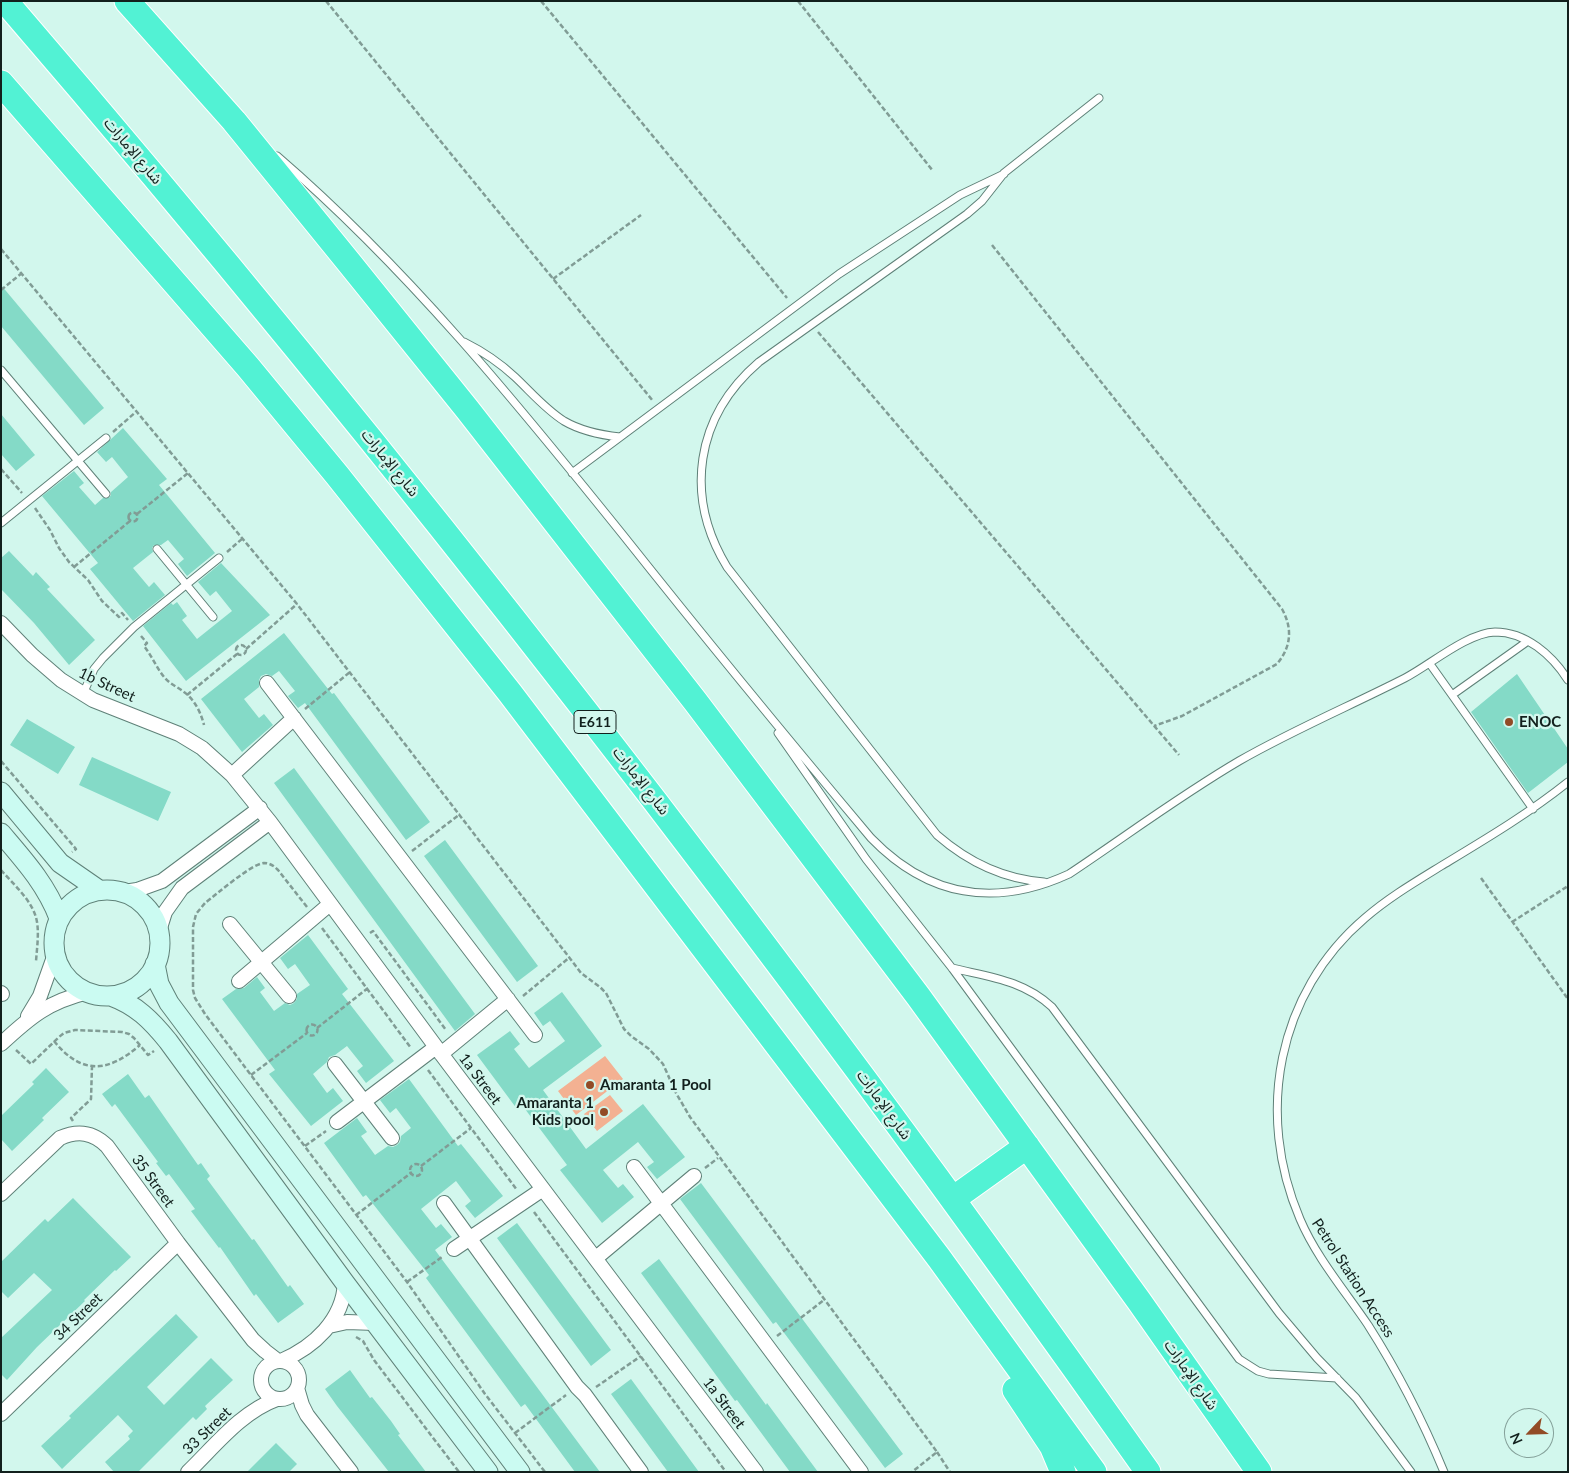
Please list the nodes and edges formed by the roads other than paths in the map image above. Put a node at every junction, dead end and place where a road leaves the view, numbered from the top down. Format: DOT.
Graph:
graph roads {
  1 [pos="5,1"];
  2 [pos="127,1"];
  3 [pos="1,83"];
  4 [pos="1099,98"];
  5 [pos="234,122"];
  6 [pos="262,144"];
  7 [pos="269,150"];
  8 [pos="1004,174"];
  9 [pos="460,340"];
  10 [pos="1,370"];
  11 [pos="620,437"];
  12 [pos="106,438"];
  13 [pos="78,461"];
  14 [pos="572,473"];
  15 [pos="106,494"];
  16 [pos="1,523"];
  17 [pos="156,549"];
  18 [pos="219,558"];
  19 [pos="187,585"];
  20 [pos="213,617"];
  21 [pos="1,623"];
  22 [pos="1528,641"];
  23 [pos="1430,664"];
  24 [pos="1568,680"];
  25 [pos="267,683"];
  26 [pos="83,694"];
  27 [pos="1452,695"];
  28 [pos="758,704"];
  29 [pos="294,718"];
  30 [pos="212,757"];
  31 [pos="232,775"];
  32 [pos="1568,782"];
  33 [pos="1,792"];
  34 [pos="260,808"];
  35 [pos="1533,808"];
  36 [pos="270,822"];
  37 [pos="1,833"];
  38 [pos="1050,882"];
  39 [pos="99,890"];
  40 [pos="124,892"];
  41 [pos="330,904"];
  42 [pos="59,918"];
  43 [pos="230,924"];
  44 [pos="159,931"];
  45 [pos="55,954"];
  46 [pos="261,962"];
  47 [pos="155,964"];
  48 [pos="952,968"];
  49 [pos="239,981"];
  50 [pos="88,992"];
  51 [pos="111,996"];
  52 [pos="289,996"];
  53 [pos="510,1002"];
  54 [pos="25,1021"];
  55 [pos="535,1035"];
  56 [pos="4,1042"];
  57 [pos="438,1050"];
  58 [pos="335,1064"];
  59 [pos="365,1102"];
  60 [pos="337,1122"];
  61 [pos="392,1138"];
  62 [pos="1027,1146"];
  63 [pos="634,1167"];
  64 [pos="694,1176"];
  65 [pos="544,1189"];
  66 [pos="1,1194"];
  67 [pos="953,1199"];
  68 [pos="444,1203"];
  69 [pos="661,1203"];
  70 [pos="470,1238"];
  71 [pos="178,1243"];
  72 [pos="454,1249"];
  73 [pos="596,1258"];
  74 [pos="939,1258"];
  75 [pos="345,1283"];
  76 [pos="375,1323"];
  77 [pos="329,1326"];
  78 [pos="253,1340"];
  79 [pos="306,1347"];
  80 [pos="280,1360"];
  81 [pos="264,1369"];
  82 [pos="1337,1378"];
  83 [pos="298,1381"];
  84 [pos="261,1384"];
  85 [pos="279,1399"];
  86 [pos="248,1413"];
  87 [pos="1,1414"];
  88 [pos="307,1415"];
  89 [pos="188,1472"];
  90 [pos="351,1472"];
  91 [pos="488,1472"];
  92 [pos="520,1472"];
  93 [pos="641,1472"];
  94 [pos="756,1472"];
  95 [pos="861,1472"];
  96 [pos="1063,1472"];
  97 [pos="1094,1472"];
  98 [pos="1148,1472"];
  99 [pos="1259,1472"];
  100 [pos="1412,1472"];
  101 [pos="1444,1472"];
  1 -- 67 [label="highway, شارع الإمارات / E611"];
  2 -- 5 [label="highway, شارع الإمارات"];
  3 -- 74 [label="highway"];
  4 -- 8 [label="lane"];
  5 -- 6 [label="lane"];
  5 -- 62 [label="highway, شارع الإمارات"];
  7 -- 9 [label="lane"];
  8 -- 11 [label="lane"];
  8 -- 38 [label="lane"];
  9 -- 11 [label="lane"];
  9 -- 14 [label="lane"];
  10 -- 13 [label="lane"];
  11 -- 14 [label="lane"];
  12 -- 13 [label="lane"];
  13 -- 15 [label="lane"];
  13 -- 16 [label="lane"];
  14 -- 28 [label="lane"];
  17 -- 19 [label="lane"];
  18 -- 19 [label="lane"];
  19 -- 20 [label="lane"];
  19 -- 26 [label="lane"];
  21 -- 26 [label="street, 1b Street"];
  22 -- 23 [label="lane"];
  22 -- 24 [label="lane"];
  22 -- 27 [label="lane"];
  23 -- 27 [label="lane"];
  23 -- 38 [label="lane"];
  25 -- 29 [label="street"];
  26 -- 30 [label="street, 1b Street"];
  27 -- 35 [label="lane"];
  28 -- 38 [label="lane"];
  28 -- 48 [label="lane"];
  29 -- 31 [label="street"];
  29 -- 53 [label="street"];
  30 -- 31 [label="street, 1a Street"];
  31 -- 34 [label="street, 1a Street"];
  32 -- 35 [label="lane, Petrol Station Access"];
  33 -- 39 [label="street"];
  34 -- 36 [label="street, 1a Street"];
  34 -- 40 [label="street"];
  35 -- 101 [label="lane, Petrol Station Access"];
  36 -- 41 [label="street, 1a Street"];
  36 -- 44 [label="street"];
  37 -- 42 [label="street"];
  39 -- 40 [label="street"];
  39 -- 42 [label="street"];
  40 -- 44 [label="street"];
  41 -- 46 [label="street"];
  41 -- 57 [label="street, 1a Street"];
  42 -- 45 [label="street"];
  43 -- 46 [label="street"];
  44 -- 47 [label="street"];
  45 -- 50 [label="street"];
  45 -- 54 [label="street"];
  46 -- 49 [label="street"];
  46 -- 52 [label="street"];
  47 -- 51 [label="street"];
  47 -- 92 [label="street"];
  48 -- 82 [label="lane"];
  48 -- 82 [label="lane"];
  50 -- 51 [label="street"];
  50 -- 54 [label="street"];
  51 -- 75 [label="street"];
  53 -- 55 [label="street"];
  53 -- 57 [label="street"];
  54 -- 56 [label="street"];
  57 -- 59 [label="street"];
  57 -- 65 [label="street, 1a Street"];
  58 -- 59 [label="street"];
  59 -- 60 [label="street"];
  59 -- 61 [label="street"];
  62 -- 67 [label="highway"];
  62 -- 99 [label="highway, شارع الإمارات"];
  63 -- 69 [label="street"];
  64 -- 69 [label="street"];
  65 -- 70 [label="street"];
  65 -- 73 [label="street, 1a Street"];
  66 -- 71 [label="street, 35 Street"];
  67 -- 98 [label="highway, شارع الإمارات / E611"];
  68 -- 70 [label="street"];
  69 -- 73 [label="street"];
  69 -- 95 [label="street"];
  70 -- 72 [label="street"];
  70 -- 93 [label="street"];
  71 -- 78 [label="street, 35 Street"];
  71 -- 87 [label="street, 34 Street"];
  73 -- 94 [label="street, 1a Street"];
  74 -- 96 [label="highway"];
  74 -- 97 [label="highway"];
  75 -- 76 [label="street"];
  75 -- 77 [label="street"];
  76 -- 77 [label="street"];
  76 -- 91 [label="street"];
  77 -- 79 [label="street"];
  78 -- 80 [label="street"];
  78 -- 81 [label="street"];
  79 -- 80 [label="street"];
  79 -- 83 [label="street"];
  80 -- 81 [label="street"];
  80 -- 83 [label="street"];
  81 -- 84 [label="street"];
  82 -- 100 [label="lane"];
  83 -- 85 [label="street"];
  83 -- 88 [label="street"];
  84 -- 85 [label="street"];
  84 -- 86 [label="street, 33 Street"];
  85 -- 86 [label="street, 33 Street"];
  85 -- 88 [label="street"];
  86 -- 89 [label="street, 33 Street"];
  88 -- 90 [label="street"];
}
